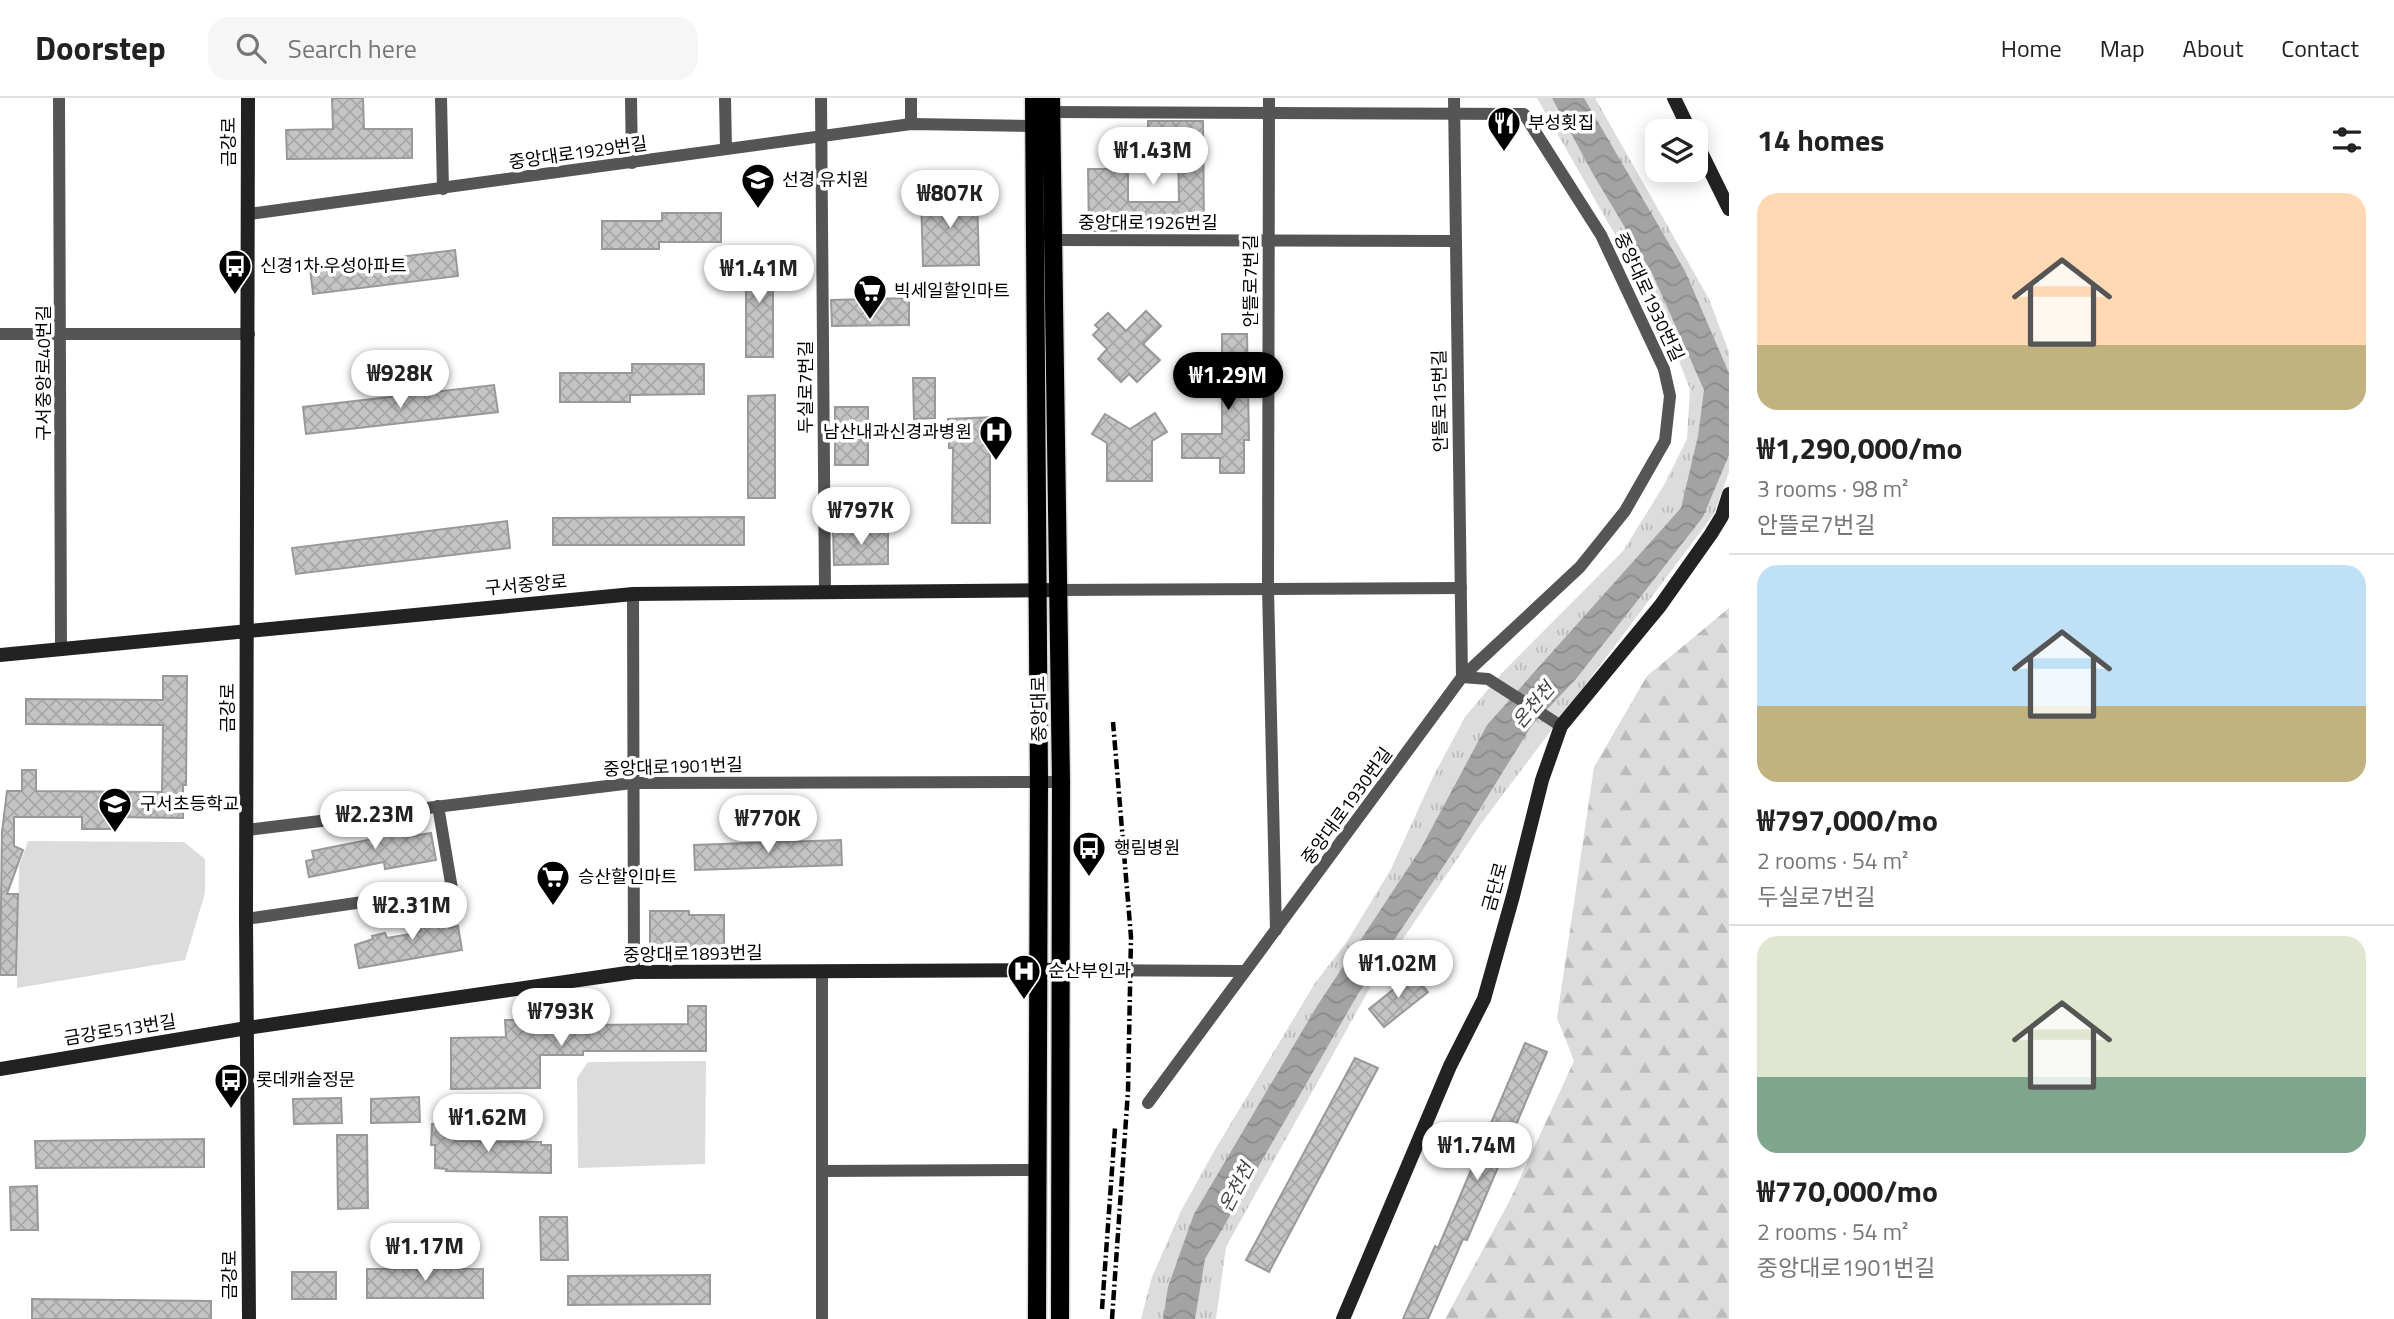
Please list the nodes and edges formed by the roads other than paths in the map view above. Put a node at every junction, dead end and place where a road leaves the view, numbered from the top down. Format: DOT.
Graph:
graph roads {
  1 [pos="59,98"];
  2 [pos="248,98"];
  3 [pos="441,98"];
  4 [pos="631,98"];
  5 [pos="724,98"];
  6 [pos="821,98"];
  7 [pos="911,98"];
  8 [pos="1034,98"];
  9 [pos="1269,98"];
  10 [pos="1454,98"];
  11 [pos="1674,98"];
  12 [pos="1051,105"];
  13 [pos="1269,113"];
  14 [pos="1454,114"];
  15 [pos="1684,119"];
  16 [pos="911,124"];
  17 [pos="1034,125"];
  18 [pos="822,136"];
  19 [pos="726,149"];
  20 [pos="632,163"];
  21 [pos="1708,166"];
  22 [pos="443,189"];
  23 [pos="1729,209"];
  24 [pos="249,214"];
  25 [pos="1051,240"];
  26 [pos="1269,240"];
  27 [pos="1455,241"];
  28 [pos="0,334"];
  29 [pos="62,334"];
  30 [pos="249,334"];
  31 [pos="1729,494"];
  32 [pos="1268,589"];
  33 [pos="1461,589"];
  34 [pos="1038,590"];
  35 [pos="1058,590"];
  36 [pos="825,592"];
  37 [pos="633,594"];
  38 [pos="247,631"];
  39 [pos="61,649"];
  40 [pos="0,655"];
  41 [pos="1462,677"];
  42 [pos="1561,726"];
  43 [pos="1039,782"];
  44 [pos="1061,782"];
  45 [pos="632,783"];
  46 [pos="438,806"];
  47 [pos="247,830"];
  48 [pos="246,919"];
  49 [pos="1276,930"];
  50 [pos="1038,970"];
  51 [pos="1060,970"];
  52 [pos="1245,971"];
  53 [pos="634,972"];
  54 [pos="822,972"];
  55 [pos="247,1028"];
  56 [pos="0,1069"];
  57 [pos="1148,1103"];
  58 [pos="1037,1170"];
  59 [pos="822,1171"];
  60 [pos="249,1319"];
  61 [pos="822,1319"];
  62 [pos="1037,1319"];
  63 [pos="1060,1319"];
  64 [pos="1343,1319"];
  1 -- 29 [label="street, 구서중앙로40번길"];
  2 -- 24 [label="street, 금강로"];
  3 -- 22 [label="street"];
  4 -- 20 [label="street"];
  5 -- 19 [label="street"];
  6 -- 18 [label="street, 두실로7번길"];
  7 -- 16 [label="street"];
  8 -- 17 [label="main road, 중앙대로"];
  9 -- 13 [label="street, 안뜰로7번길"];
  10 -- 14 [label="street, 안뜰로15번길"];
  11 -- 15 [label="street"];
  12 -- 13 [label="street, 중앙대로1930번길"];
  12 -- 25 [label="main road, 중앙대로"];
  13 -- 14 [label="street, 중앙대로1930번길"];
  13 -- 26 [label="street, 안뜰로7번길"];
  14 -- 27 [label="street, 안뜰로15번길"];
  14 -- 41 [label="street, 중앙대로1930번길"];
  16 -- 17 [label="street, 중앙대로1929번길"];
  16 -- 18 [label="street, 중앙대로1929번길"];
  17 -- 34 [label="main road, 중앙대로"];
  18 -- 19 [label="street, 중앙대로1929번길"];
  18 -- 36 [label="street, 두실로7번길"];
  19 -- 20 [label="street, 중앙대로1929번길"];
  20 -- 22 [label="street, 중앙대로1929번길"];
  21 -- 23 [label="street"];
  22 -- 24 [label="street, 중앙대로1929번길"];
  24 -- 30 [label="street, 금강로"];
  25 -- 26 [label="street, 중앙대로1926번길"];
  25 -- 35 [label="main road, 중앙대로"];
  26 -- 27 [label="street, 중앙대로1926번길"];
  26 -- 32 [label="street, 안뜰로7번길"];
  27 -- 33 [label="street, 안뜰로15번길"];
  28 -- 29 [label="street"];
  29 -- 30 [label="street"];
  29 -- 39 [label="street, 구서중앙로40번길"];
  30 -- 38 [label="street, 금강로"];
  31 -- 42 [label="street, 금단로"];
  32 -- 33 [label="street"];
  32 -- 35 [label="street"];
  32 -- 49 [label="street, 안뜰로7번길"];
  33 -- 41 [label="street, 안뜰로15번길"];
  34 -- 35 [label="street, 구서중앙로"];
  34 -- 36 [label="street, 구서중앙로"];
  34 -- 43 [label="main road, 중앙대로"];
  35 -- 44 [label="main road, 중앙대로"];
  36 -- 37 [label="street, 구서중앙로"];
  37 -- 38 [label="street, 구서중앙로"];
  37 -- 45 [label="street"];
  38 -- 39 [label="street, 구서중앙로"];
  38 -- 47 [label="street, 금강로"];
  39 -- 40 [label="street, 구서중앙로"];
  41 -- 42 [label="street"];
  41 -- 49 [label="street, 중앙대로1930번길"];
  42 -- 64 [label="street, 금단로"];
  43 -- 44 [label="street, 중앙대로1901번길"];
  43 -- 45 [label="street, 중앙대로1901번길"];
  43 -- 50 [label="main road, 중앙대로"];
  44 -- 51 [label="main road, 중앙대로"];
  45 -- 46 [label="street, 중앙대로1901번길"];
  45 -- 53 [label="street"];
  46 -- 47 [label="street, 중앙대로1901번길"];
  46 -- 48 [label="street"];
  47 -- 48 [label="street, 금강로"];
  48 -- 55 [label="street, 금강로"];
  49 -- 52 [label="street, 중앙대로1930번길"];
  50 -- 51 [label="street, 중앙대로1893번길"];
  50 -- 54 [label="street, 중앙대로1893번길"];
  50 -- 58 [label="main road, 중앙대로"];
  51 -- 52 [label="street"];
  51 -- 63 [label="main road, 중앙대로"];
  52 -- 57 [label="street, 중앙대로1930번길"];
  53 -- 54 [label="street, 중앙대로1893번길"];
  53 -- 55 [label="street, 중앙대로1893번길"];
  54 -- 59 [label="street"];
  55 -- 56 [label="street, 금강로513번길"];
  55 -- 60 [label="street, 금강로"];
  58 -- 59 [label="street"];
  58 -- 62 [label="main road, 중앙대로"];
  59 -- 61 [label="street"];
}
